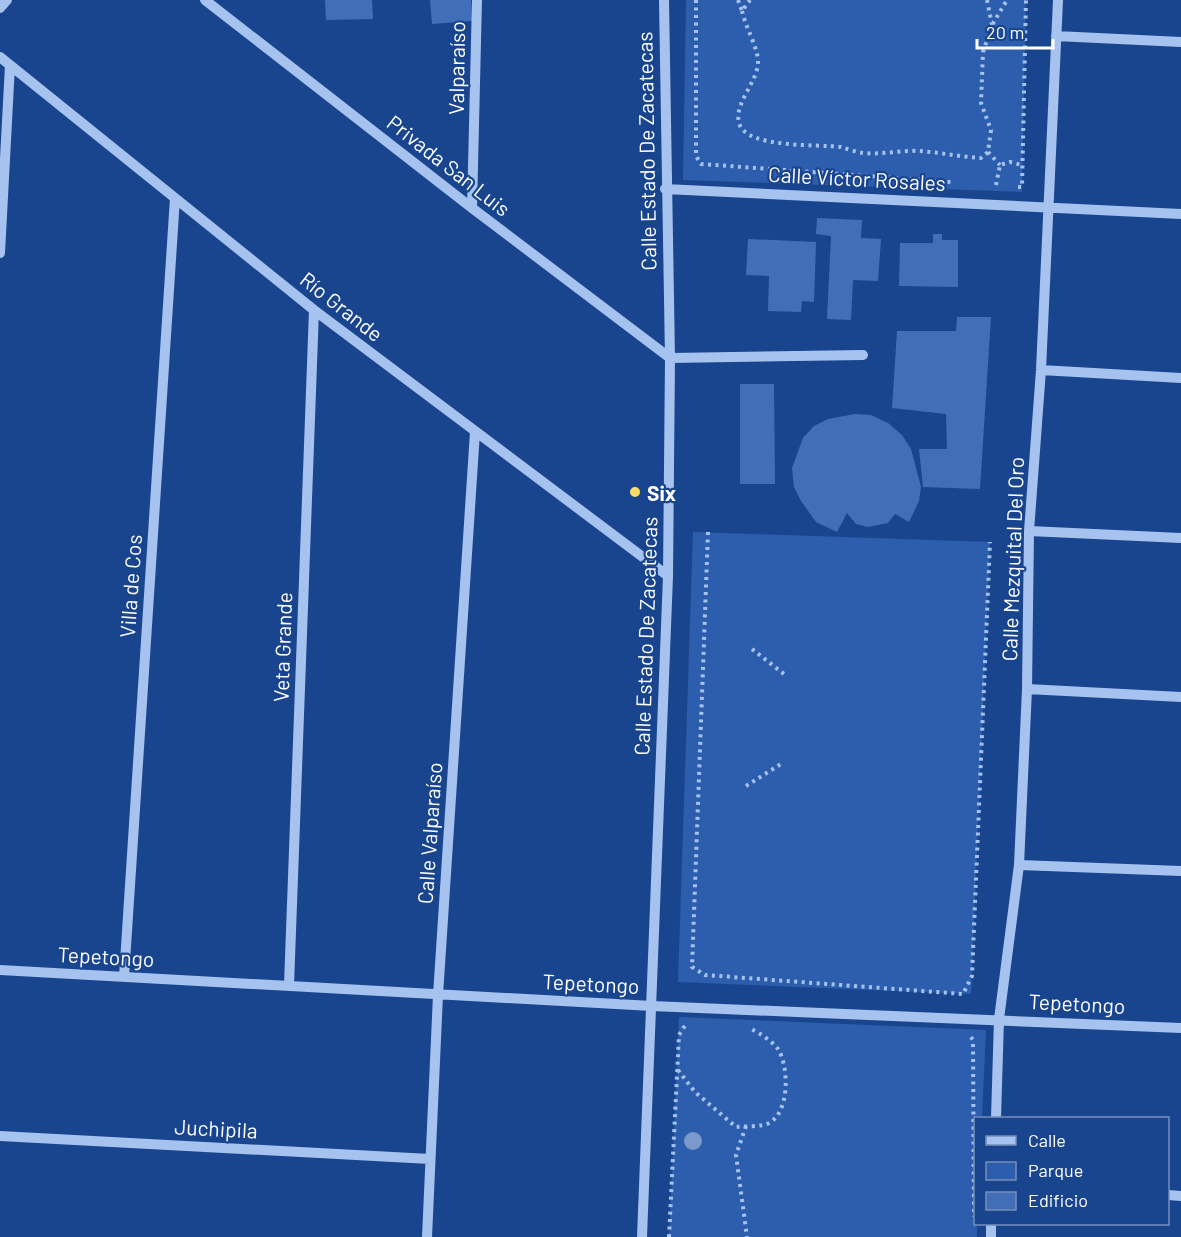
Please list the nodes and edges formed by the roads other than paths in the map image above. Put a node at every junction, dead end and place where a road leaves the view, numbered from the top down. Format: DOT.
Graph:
graph roads {
  1 [pos="7,0"];
  2 [pos="205,0"];
  3 [pos="477,0"];
  4 [pos="664,0"];
  5 [pos="1058,0"];
  6 [pos="0,8"];
  7 [pos="1056,36"];
  8 [pos="1181,42"];
  9 [pos="0,57"];
  10 [pos="10,65"];
  11 [pos="665,189"];
  12 [pos="174,198"];
  13 [pos="1047,207"];
  14 [pos="472,208"];
  15 [pos="1181,214"];
  16 [pos="0,253"];
  17 [pos="314,310"];
  18 [pos="863,355"];
  19 [pos="670,358"];
  20 [pos="1041,370"];
  21 [pos="1181,378"];
  22 [pos="475,432"];
  23 [pos="1029,531"];
  24 [pos="1181,538"];
  25 [pos="668,576"];
  26 [pos="1027,689"];
  27 [pos="1181,697"];
  28 [pos="1019,865"];
  29 [pos="1181,871"];
  30 [pos="0,970"];
  31 [pos="124,977"];
  32 [pos="289,985"];
  33 [pos="438,995"];
  34 [pos="652,1006"];
  35 [pos="999,1019"];
  36 [pos="1181,1028"];
  37 [pos="996,1117"];
  38 [pos="0,1136"];
  39 [pos="430,1159"];
  40 [pos="427,1237"];
  41 [pos="642,1237"];
  1 -- 6 [label="street"];
  2 -- 14 [label="street, Privada San Luis"];
  3 -- 14 [label="street, Valparaíso"];
  4 -- 11 [label="street, Calle Estado De Zacatecas"];
  5 -- 7 [label="street, Calle Mezquital Del Oro"];
  7 -- 8 [label="street"];
  7 -- 13 [label="street, Calle Mezquital Del Oro"];
  9 -- 10 [label="street, Río Grande"];
  10 -- 12 [label="street, Río Grande"];
  10 -- 16 [label="street"];
  11 -- 13 [label="street, Calle Víctor Rosales"];
  11 -- 19 [label="street, Calle Estado De Zacatecas"];
  12 -- 17 [label="street, Río Grande"];
  12 -- 31 [label="street, Villa de Cos"];
  13 -- 15 [label="street, Calle Víctor Rosales"];
  13 -- 20 [label="street, Calle Mezquital Del Oro"];
  14 -- 19 [label="street, Privada San Luis"];
  17 -- 22 [label="street, Río Grande"];
  17 -- 32 [label="street, Veta Grande"];
  18 -- 19 [label="street"];
  19 -- 25 [label="street, Calle Estado De Zacatecas"];
  20 -- 21 [label="street"];
  20 -- 23 [label="street, Calle Mezquital Del Oro"];
  22 -- 25 [label="street, Río Grande"];
  22 -- 33 [label="street, Calle Valparaíso"];
  23 -- 24 [label="street"];
  23 -- 26 [label="street, Calle Mezquital Del Oro"];
  25 -- 34 [label="street, Calle Estado De Zacatecas"];
  26 -- 27 [label="street"];
  26 -- 28 [label="street, Calle Mezquital Del Oro"];
  28 -- 29 [label="street"];
  28 -- 35 [label="street, Calle Mezquital Del Oro"];
  30 -- 31 [label="street, Tepetongo"];
  31 -- 32 [label="street, Tepetongo"];
  32 -- 33 [label="street, Tepetongo"];
  33 -- 34 [label="street, Tepetongo"];
  33 -- 39 [label="street, Calle Valparaíso"];
  34 -- 35 [label="street, Tepetongo"];
  34 -- 41 [label="street, Calle Estado De Zacatecas"];
  35 -- 36 [label="street, Tepetongo"];
  35 -- 37 [label="street, Calle Mezquital Del Oro"];
  38 -- 39 [label="street, Juchipila"];
  39 -- 40 [label="street, Calle Valparaíso"];
}
